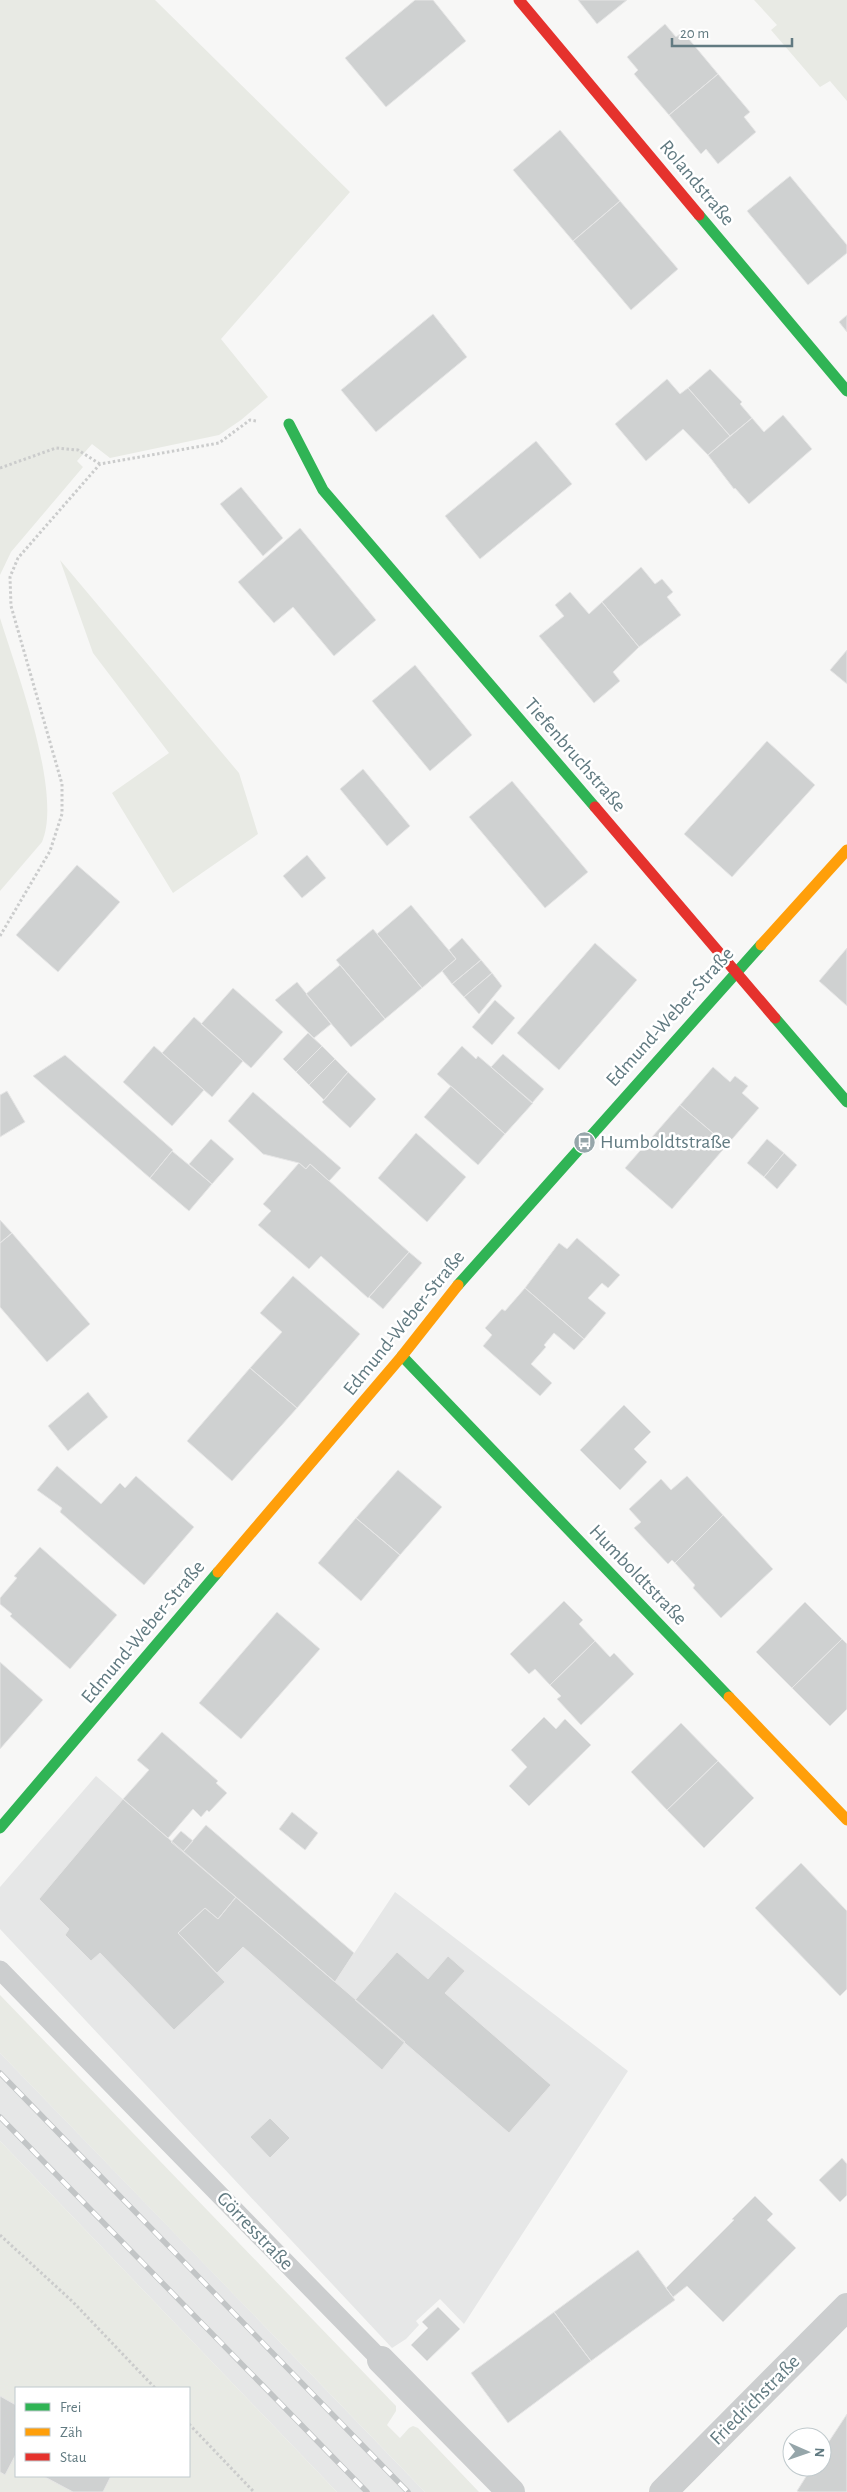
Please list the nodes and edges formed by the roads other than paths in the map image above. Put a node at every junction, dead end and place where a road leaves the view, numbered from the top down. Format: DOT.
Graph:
graph roads {
  1 [pos="519,0"];
  2 [pos="847,391"];
  3 [pos="289,424"];
  4 [pos="847,850"];
  5 [pos="736,971"];
  6 [pos="847,1102"];
  7 [pos="402,1356"];
  8 [pos="847,1820"];
  9 [pos="0,1828"];
  10 [pos="0,1970"];
  11 [pos="847,2307"];
  12 [pos="381,2360"];
  13 [pos="511,2492"];
  14 [pos="663,2492"];
  1 -- 2 [label="street, Rolandstraße"];
  3 -- 5 [label="street, Tiefenbruchstraße"];
  4 -- 5 [label="street, Edmund-Weber-Straße"];
  5 -- 6 [label="street, Tiefenbruchstraße"];
  5 -- 7 [label="street, Edmund-Weber-Straße"];
  7 -- 8 [label="street, Humboldtstraße"];
  7 -- 9 [label="street, Edmund-Weber-Straße"];
  10 -- 12 [label="lane, Görresstraße"];
  11 -- 14 [label="street, Friedrichstraße"];
  12 -- 13 [label="street, Görresstraße"];
}
